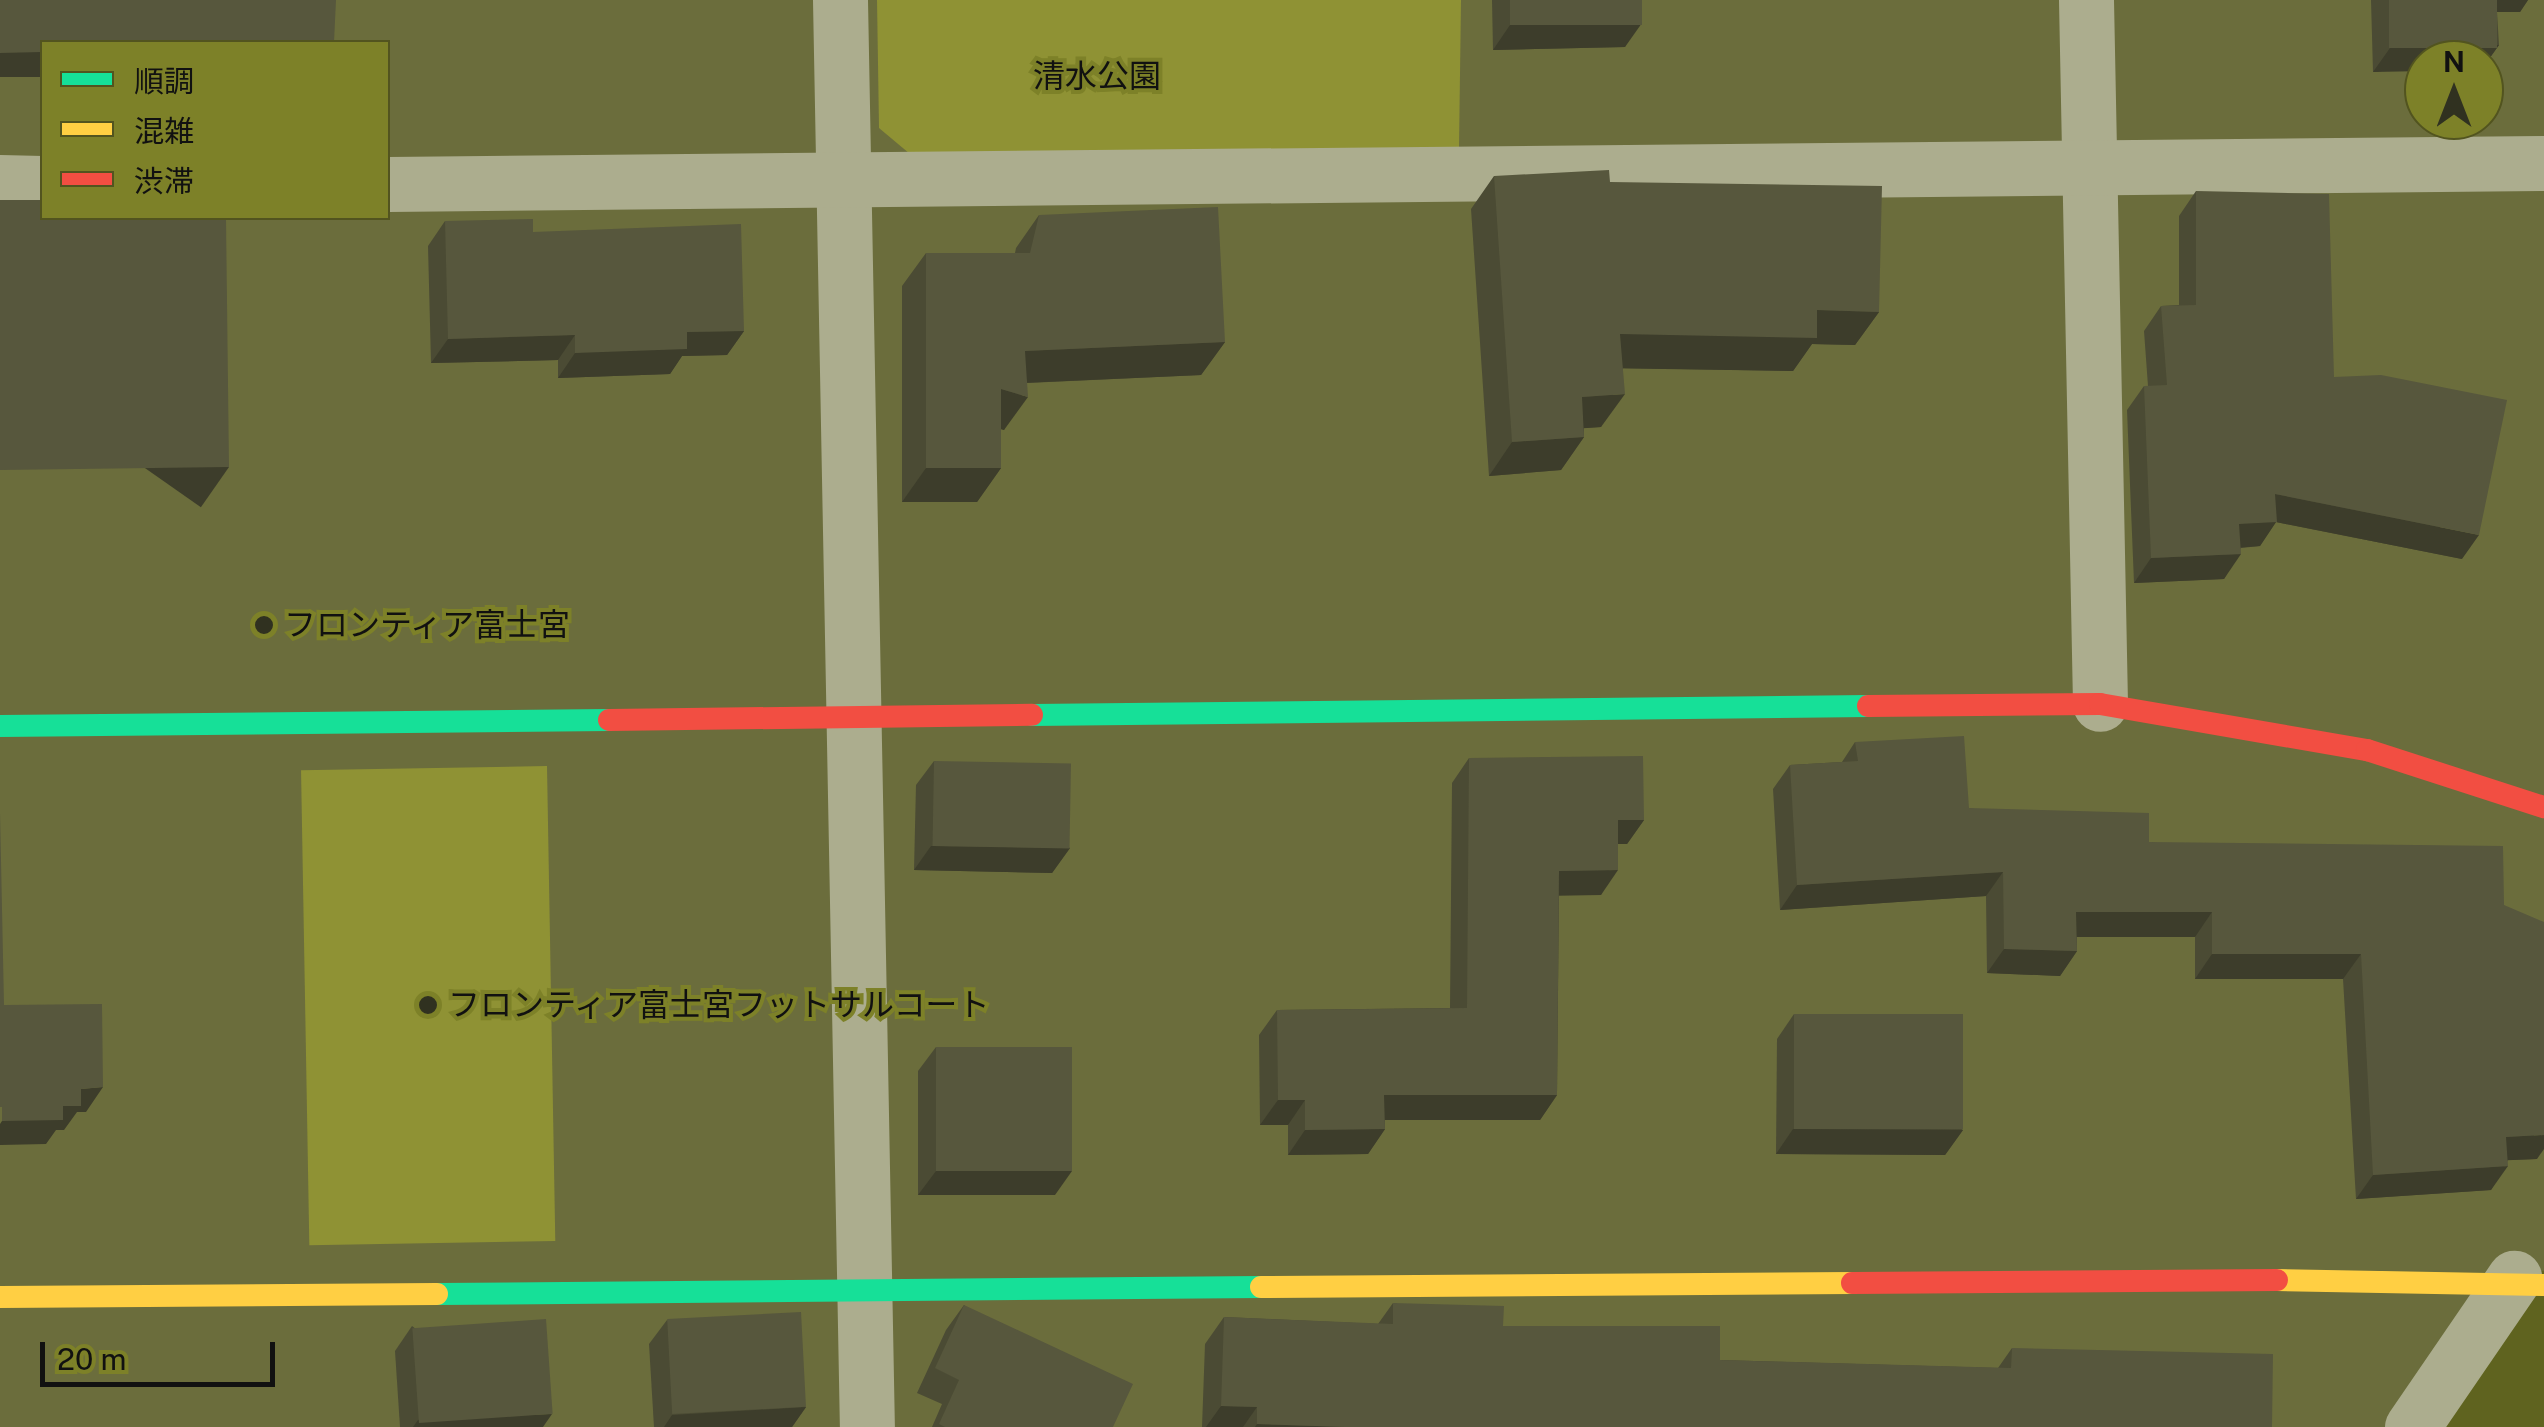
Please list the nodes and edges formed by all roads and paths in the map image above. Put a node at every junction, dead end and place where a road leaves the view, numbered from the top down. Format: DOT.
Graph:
graph roads {
  1 [pos="840,0"];
  2 [pos="2086,0"];
  3 [pos="2544,163"];
  4 [pos="2088,174"];
  5 [pos="0,182"];
  6 [pos="40,182"];
  7 [pos="390,184"];
  8 [pos="841,186"];
  9 [pos="2100,704"];
  10 [pos="850,720"];
  11 [pos="0,726"];
  12 [pos="2544,807"];
  13 [pos="2530,1282"];
  14 [pos="868,1287"];
  15 [pos="0,1296"];
  16 [pos="867,1427"];
  17 [pos="2412,1427"];
  1 -- 8 [label="street"];
  2 -- 4 [label="street"];
  3 -- 4 [label="street"];
  4 -- 8 [label="street"];
  4 -- 9 [label="street"];
  5 -- 6 [label="street"];
  7 -- 8 [label="street"];
  8 -- 10 [label="street"];
  9 -- 10 [label="street"];
  9 -- 12 [label="street"];
  10 -- 11 [label="street"];
  10 -- 14 [label="street"];
  13 -- 14 [label="street"];
  13 -- 17 [label="street"];
  14 -- 15 [label="street"];
  14 -- 16 [label="street"];
}
